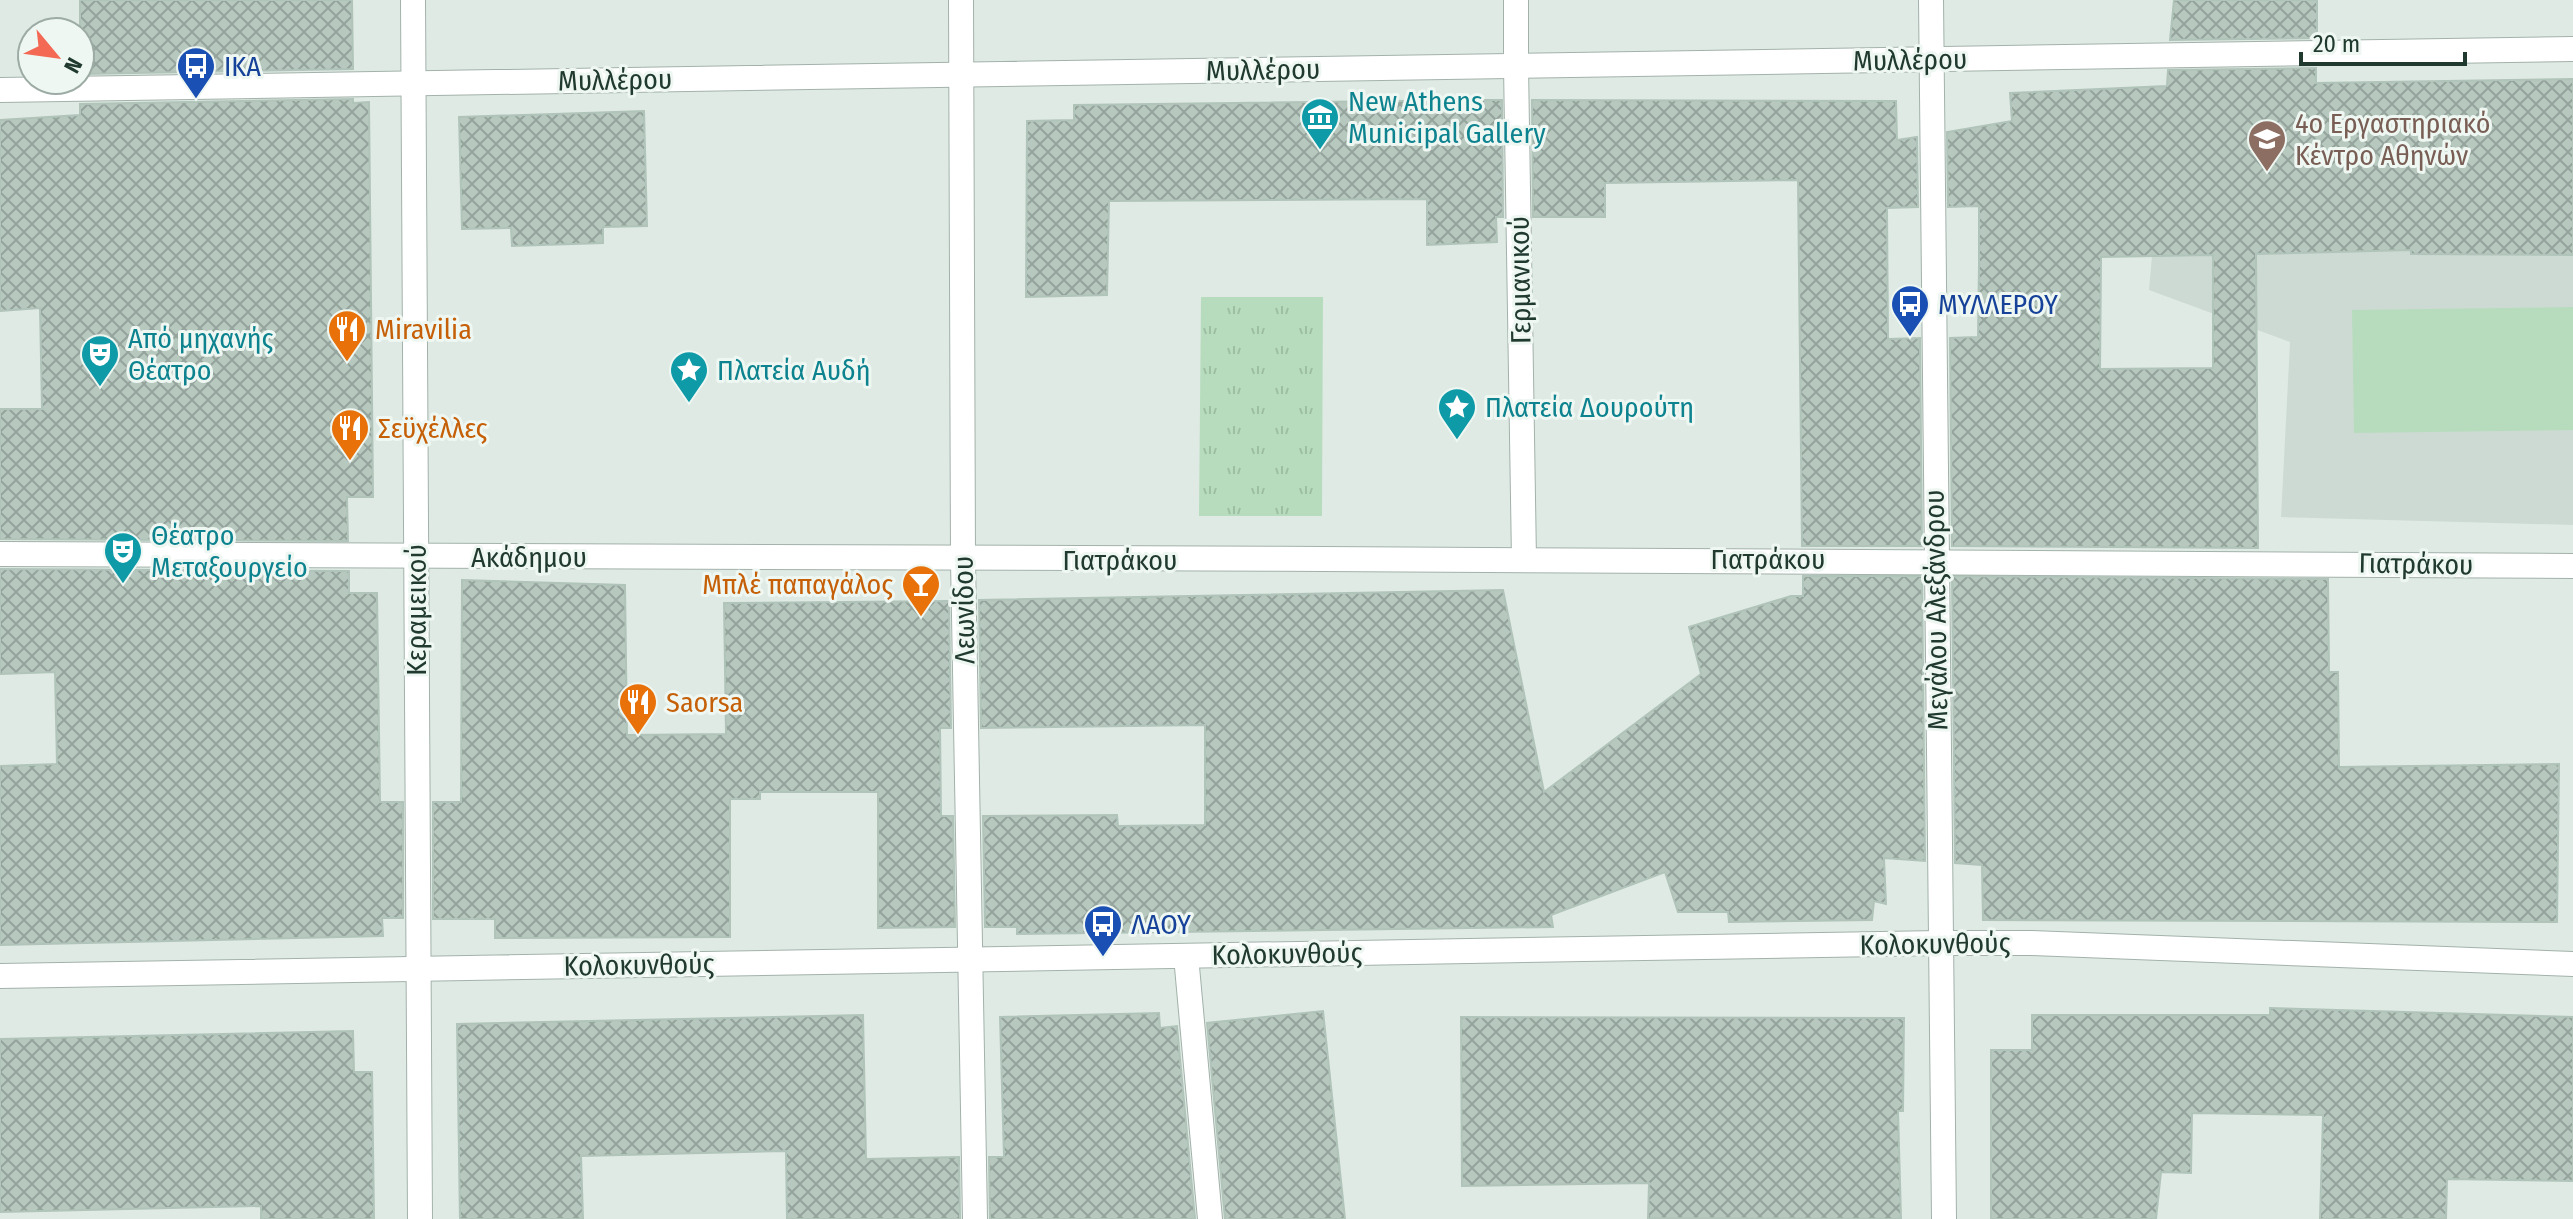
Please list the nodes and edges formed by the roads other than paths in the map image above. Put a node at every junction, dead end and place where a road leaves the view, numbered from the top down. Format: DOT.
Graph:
graph roads {
  1 [pos="413,0"];
  2 [pos="961,0"];
  3 [pos="1516,0"];
  4 [pos="1931,0"];
  5 [pos="2573,49"];
  6 [pos="1931,60"];
  7 [pos="1516,66"];
  8 [pos="961,75"];
  9 [pos="413,84"];
  10 [pos="0,90"];
  11 [pos="0,554"];
  12 [pos="416,557"];
  13 [pos="1935,559"];
  14 [pos="963,560"];
  15 [pos="1524,560"];
  16 [pos="2573,566"];
  17 [pos="1940,943"];
  18 [pos="1186,956"];
  19 [pos="971,960"];
  20 [pos="2573,964"];
  21 [pos="419,969"];
  22 [pos="0,976"];
  23 [pos="420,1219"];
  24 [pos="975,1219"];
  25 [pos="1210,1219"];
  26 [pos="1944,1219"];
  1 -- 9 [label="street, Κεραμεικού"];
  2 -- 8 [label="street, Λεωνίδου"];
  3 -- 7 [label="street, Γερμανικού"];
  4 -- 6 [label="street, Μεγάλου Αλεξάνδρου"];
  5 -- 6 [label="street, Μυλλέρου"];
  6 -- 7 [label="street, Μυλλέρου"];
  6 -- 13 [label="street, Μεγάλου Αλεξάνδρου"];
  7 -- 8 [label="street, Μυλλέρου"];
  7 -- 15 [label="street, Γερμανικού"];
  8 -- 9 [label="street, Μυλλέρου"];
  8 -- 14 [label="street, Λεωνίδου"];
  9 -- 10 [label="street, Μυλλέρου"];
  9 -- 12 [label="street, Κεραμεικού"];
  11 -- 12 [label="street, Ακάδημου"];
  12 -- 14 [label="street, Ακάδημου"];
  12 -- 21 [label="street, Κεραμεικού"];
  13 -- 15 [label="street, Γιατράκου"];
  13 -- 16 [label="street, Γιατράκου"];
  13 -- 17 [label="street, Μεγάλου Αλεξάνδρου"];
  14 -- 15 [label="street, Γιατράκου"];
  14 -- 19 [label="street, Λεωνίδου"];
  17 -- 18 [label="street, Κολοκυνθούς"];
  17 -- 20 [label="street, Κολοκυνθούς"];
  17 -- 26 [label="street, Μεγάλου Αλεξάνδρου"];
  18 -- 19 [label="street, Κολοκυνθούς"];
  18 -- 25 [label="street"];
  19 -- 21 [label="street, Κολοκυνθούς"];
  19 -- 24 [label="street, Λεωνίδου"];
  21 -- 22 [label="street, Κολοκυνθούς"];
  21 -- 23 [label="street, Κεραμεικού"];
}
